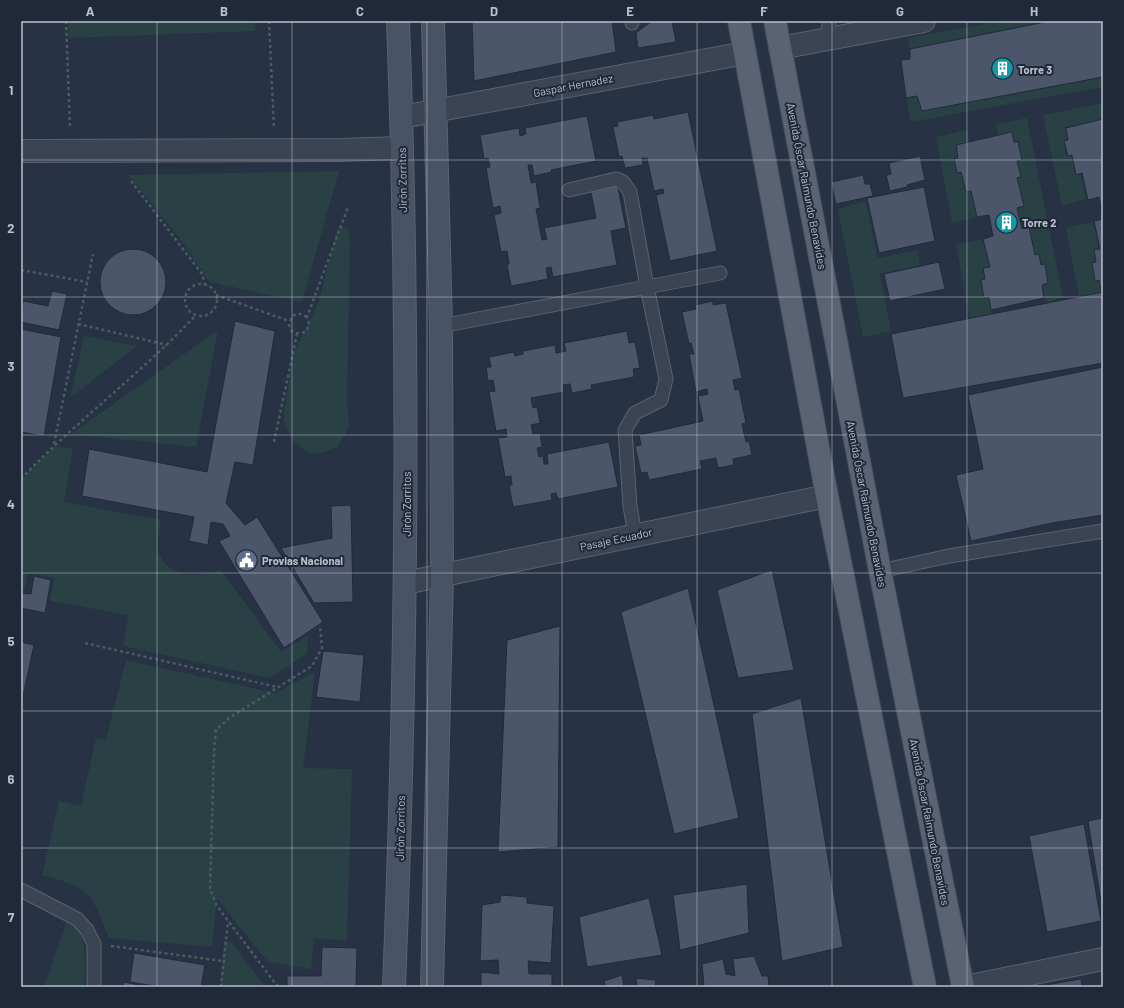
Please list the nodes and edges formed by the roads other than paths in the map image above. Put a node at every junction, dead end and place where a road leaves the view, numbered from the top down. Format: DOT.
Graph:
graph roads {
  1 [pos="398,21"];
  2 [pos="433,21"];
  3 [pos="739,21"];
  4 [pos="775,21"];
  5 [pos="924,21"];
  6 [pos="888,24"];
  7 [pos="829,30"];
  8 [pos="780,48"];
  9 [pos="745,53"];
  10 [pos="436,111"];
  11 [pos="402,117"];
  12 [pos="402,148"];
  13 [pos="21,151"];
  14 [pos="569,190"];
  15 [pos="720,272"];
  16 [pos="647,287"];
  17 [pos="441,326"];
  18 [pos="827,496"];
  19 [pos="1103,531"];
  20 [pos="636,535"];
  21 [pos="880,571"];
  22 [pos="442,575"];
  23 [pos="405,583"];
  24 [pos="21,890"];
  25 [pos="1103,959"];
  26 [pos="94,987"];
  27 [pos="394,987"];
  28 [pos="432,987"];
  29 [pos="925,987"];
  30 [pos="964,987"];
  1 -- 11 [label="main road, Jirón Zorritos"];
  2 -- 10 [label="main road"];
  3 -- 9 [label="main road"];
  4 -- 8 [label="main road, Avenida Óscar Raimundo Benavides"];
  5 -- 6 [label="street"];
  6 -- 7 [label="street"];
  7 -- 8 [label="street"];
  8 -- 21 [label="main road, Avenida Óscar Raimundo Benavides"];
  9 -- 10 [label="street, Gaspar Hernadez"];
  9 -- 18 [label="main road"];
  10 -- 11 [label="street, Gaspar Hernadez"];
  10 -- 17 [label="main road"];
  11 -- 12 [label="main road, Jirón Zorritos"];
  12 -- 13 [label="street"];
  12 -- 23 [label="main road, Jirón Zorritos"];
  14 -- 16 [label="lane"];
  15 -- 16 [label="lane"];
  16 -- 17 [label="lane"];
  16 -- 20 [label="lane"];
  17 -- 22 [label="main road"];
  18 -- 20 [label="street, Pasaje Ecuador"];
  18 -- 29 [label="main road"];
  19 -- 21 [label="lane"];
  20 -- 22 [label="street, Pasaje Ecuador"];
  21 -- 30 [label="main road, Avenida Óscar Raimundo Benavides"];
  22 -- 23 [label="street, Pasaje Ecuador"];
  22 -- 28 [label="main road"];
  23 -- 27 [label="main road, Jirón Zorritos"];
  24 -- 26 [label="lane"];
  25 -- 30 [label="street"];
}
